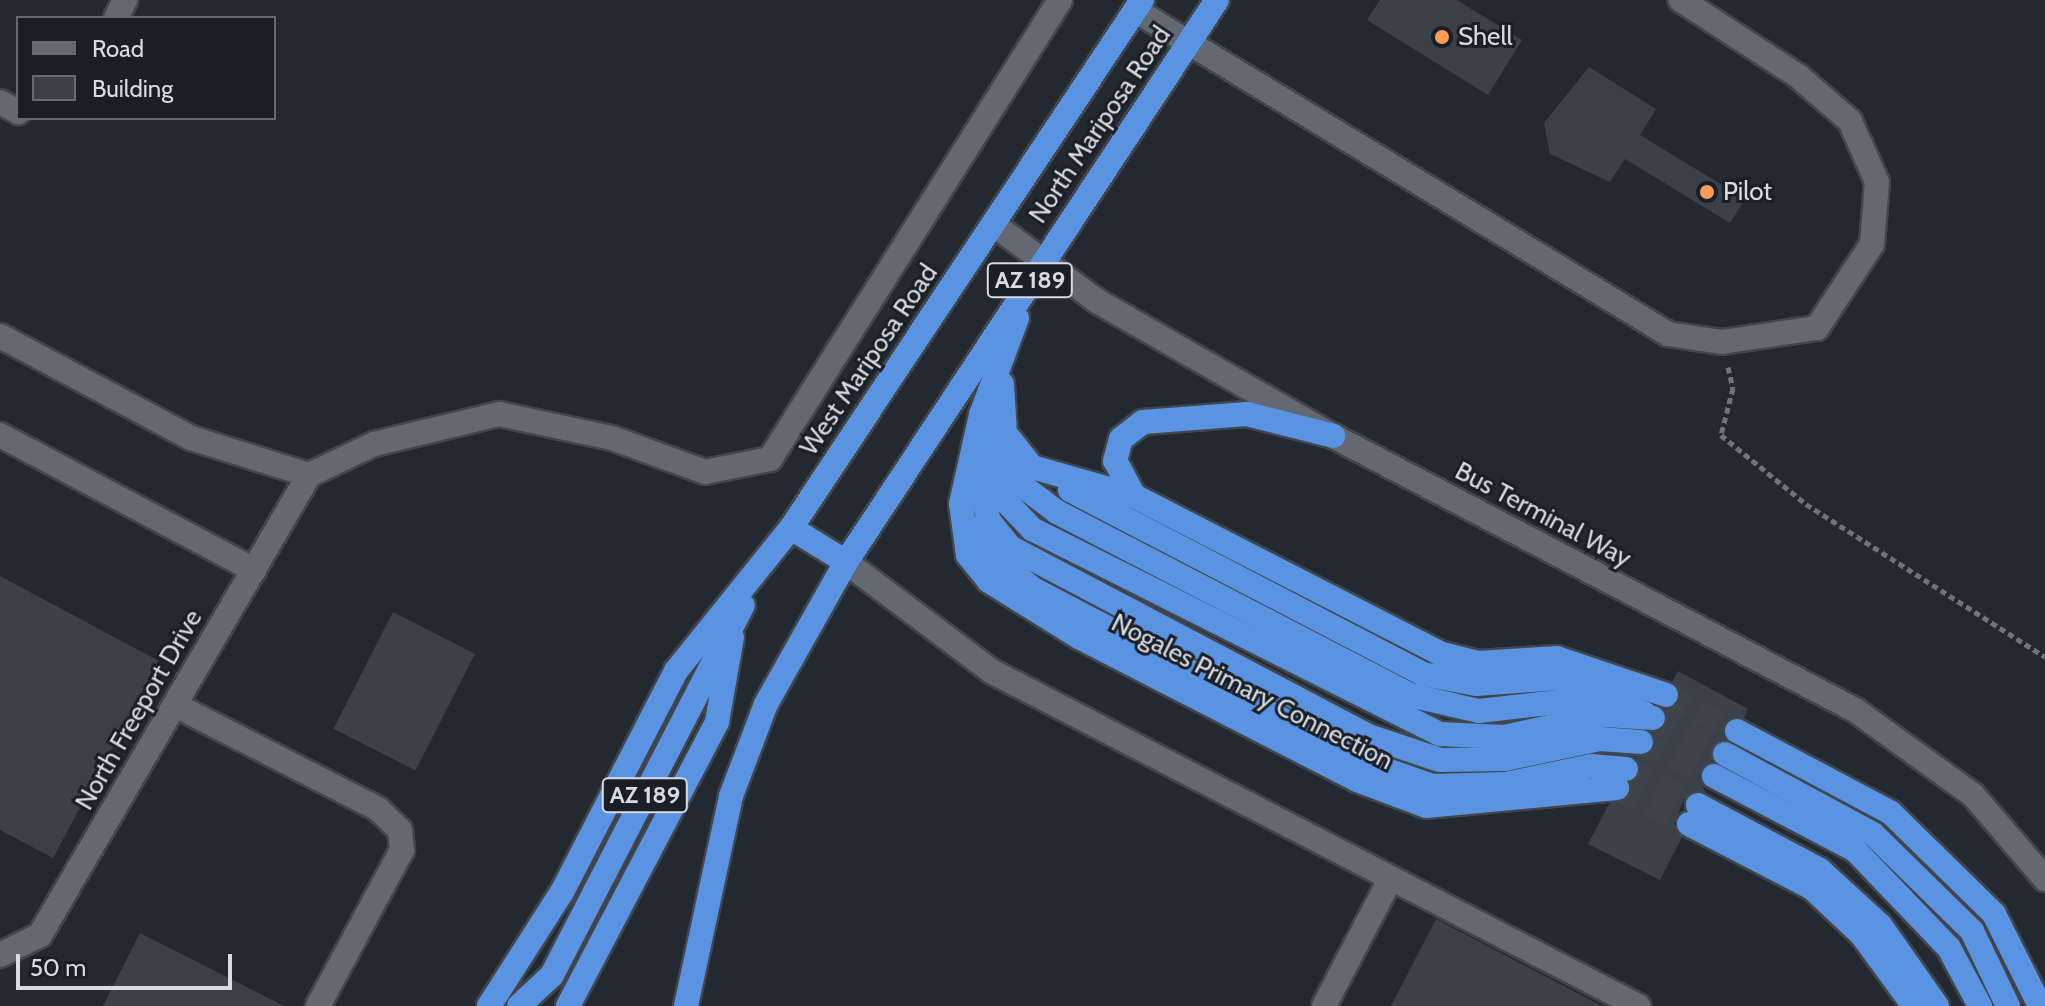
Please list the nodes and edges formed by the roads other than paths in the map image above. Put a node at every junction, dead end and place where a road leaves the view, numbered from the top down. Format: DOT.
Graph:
graph roads {
  1 [pos="1060,0"];
  2 [pos="1217,0"];
  3 [pos="1681,0"];
  4 [pos="1139,5"];
  5 [pos="1187,46"];
  6 [pos="993,224"];
  7 [pos="1044,259"];
  8 [pos="1028,282"];
  9 [pos="1018,316"];
  10 [pos="0,336"];
  11 [pos="996,420"];
  12 [pos="0,435"];
  13 [pos="1333,436"];
  14 [pos="989,463"];
  15 [pos="1032,467"];
  16 [pos="309,475"];
  17 [pos="1134,496"];
  18 [pos="791,528"];
  19 [pos="846,562"];
  20 [pos="254,570"];
  21 [pos="758,574"];
  22 [pos="733,622"];
  23 [pos="1666,695"];
  24 [pos="175,705"];
  25 [pos="1604,715"];
  26 [pos="1737,731"];
  27 [pos="1641,742"];
  28 [pos="1725,754"];
  29 [pos="1714,776"];
  30 [pos="1621,779"];
  31 [pos="1391,878"];
  32 [pos="2045,879"];
  33 [pos="0,955"];
  34 [pos="587,981"];
  35 [pos="318,1006"];
  36 [pos="489,1006"];
  37 [pos="519,1006"];
  38 [pos="568,1006"];
  39 [pos="590,1006"];
  40 [pos="686,1006"];
  41 [pos="1324,1006"];
  42 [pos="1638,1006"];
  43 [pos="1914,1006"];
  44 [pos="1937,1006"];
  45 [pos="1980,1006"];
  46 [pos="2008,1006"];
  47 [pos="2040,1006"];
  1 -- 16 [label="street"];
  2 -- 5 [label="highway, North Mariposa Road / AZ 189"];
  3 -- 5 [label="street"];
  4 -- 5 [label="street"];
  4 -- 6 [label="highway, North Mariposa Road / AZ 189"];
  5 -- 7 [label="highway, North Mariposa Road / AZ 189"];
  6 -- 7 [label="street, Bus Terminal Way"];
  6 -- 18 [label="highway, West Mariposa Road / AZ 189"];
  7 -- 8 [label="highway, North Mariposa Road / AZ 189"];
  7 -- 13 [label="street, Bus Terminal Way"];
  8 -- 9 [label="highway, Nogales Primary Connection"];
  8 -- 19 [label="highway, North Mariposa Road / AZ 189"];
  9 -- 11 [label="highway, Nogales Primary Connection"];
  9 -- 30 [label="highway, Nogales Primary Connection"];
  10 -- 16 [label="street"];
  11 -- 14 [label="highway, Nogales Primary Connection"];
  11 -- 15 [label="highway, Nogales Primary Connection"];
  11 -- 25 [label="highway, Nogales Primary Connection"];
  12 -- 20 [label="street"];
  13 -- 17 [label="highway"];
  13 -- 32 [label="street, Bus Terminal Way"];
  14 -- 25 [label="highway, Nogales Primary Connection"];
  14 -- 27 [label="highway, Nogales Primary Connection"];
  15 -- 17 [label="highway"];
  15 -- 25 [label="highway, Nogales Primary Connection"];
  16 -- 20 [label="street, North Freeport Drive"];
  17 -- 23 [label="highway"];
  18 -- 19 [label="highway"];
  18 -- 21 [label="highway, AZ 189"];
  19 -- 31 [label="street"];
  19 -- 40 [label="highway, AZ 189"];
  20 -- 24 [label="street, North Freeport Drive"];
  21 -- 22 [label="highway, AZ 189"];
  21 -- 36 [label="highway, AZ 189"];
  22 -- 34 [label="highway, AZ 189"];
  22 -- 37 [label="highway, AZ 189"];
  24 -- 33 [label="street, North Freeport Drive"];
  24 -- 35 [label="street"];
  26 -- 47 [label="highway"];
  28 -- 46 [label="highway"];
  29 -- 45 [label="highway"];
  31 -- 41 [label="street"];
  31 -- 42 [label="street"];
  34 -- 38 [label="highway, AZ 189"];
  34 -- 39 [label="highway"];
  43 -- 44 [label="highway"];
}
